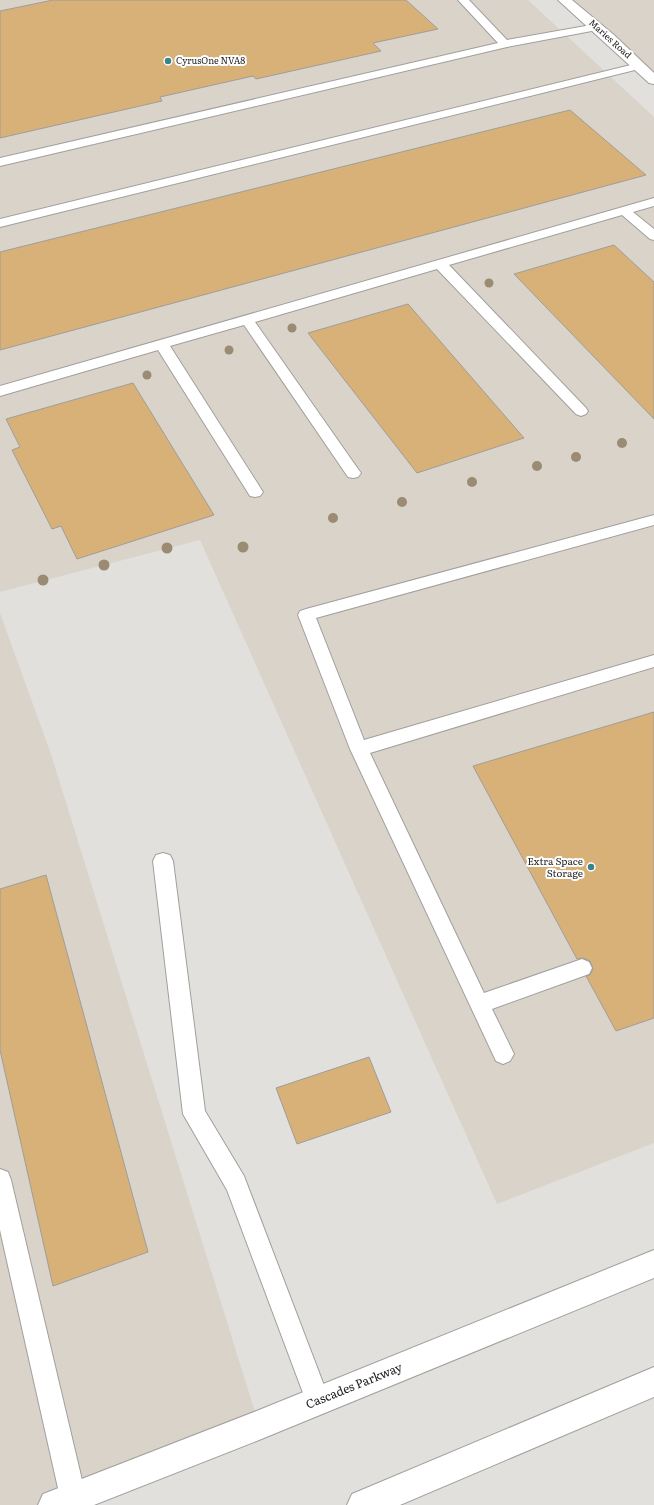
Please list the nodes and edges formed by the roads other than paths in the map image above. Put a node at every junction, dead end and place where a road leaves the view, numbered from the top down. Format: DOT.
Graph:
graph roads {
  1 [pos="463,0"];
  2 [pos="564,0"];
  3 [pos="596,27"];
  4 [pos="505,44"];
  5 [pos="639,66"];
  6 [pos="654,80"];
  7 [pos="0,162"];
  8 [pos="654,202"];
  9 [pos="626,210"];
  10 [pos="0,223"];
  11 [pos="654,236"];
  12 [pos="440,264"];
  13 [pos="247,320"];
  14 [pos="162,344"];
  15 [pos="0,391"];
  16 [pos="581,411"];
  17 [pos="353,473"];
  18 [pos="255,492"];
  19 [pos="654,520"];
  20 [pos="654,661"];
  21 [pos="359,749"];
  22 [pos="163,861"];
  23 [pos="582,968"];
  24 [pos="479,1004"];
  25 [pos="503,1054"];
  26 [pos="0,1180"];
  27 [pos="654,1264"];
  28 [pos="654,1382"];
  29 [pos="318,1401"];
  30 [pos="63,1501"];
  31 [pos="363,1505"];
  1 -- 4 [label="lane"];
  2 -- 3 [label="main road, Maries Road"];
  3 -- 4 [label="lane"];
  3 -- 5 [label="main road, Maries Road"];
  4 -- 7 [label="lane"];
  5 -- 6 [label="main road, Maries Road"];
  5 -- 10 [label="lane"];
  8 -- 9 [label="lane"];
  9 -- 11 [label="lane"];
  9 -- 12 [label="lane"];
  12 -- 13 [label="lane"];
  12 -- 16 [label="lane"];
  13 -- 14 [label="lane"];
  13 -- 17 [label="lane"];
  14 -- 15 [label="lane"];
  14 -- 18 [label="lane"];
  19 -- 21 [label="lane"];
  20 -- 21 [label="lane"];
  21 -- 24 [label="lane"];
  22 -- 29 [label="lane"];
  23 -- 24 [label="lane"];
  24 -- 25 [label="lane"];
  26 -- 30 [label="lane"];
  27 -- 29 [label="main road, Cascades Parkway"];
  28 -- 31 [label="main road"];
  29 -- 30 [label="main road, Cascades Parkway"];
}
